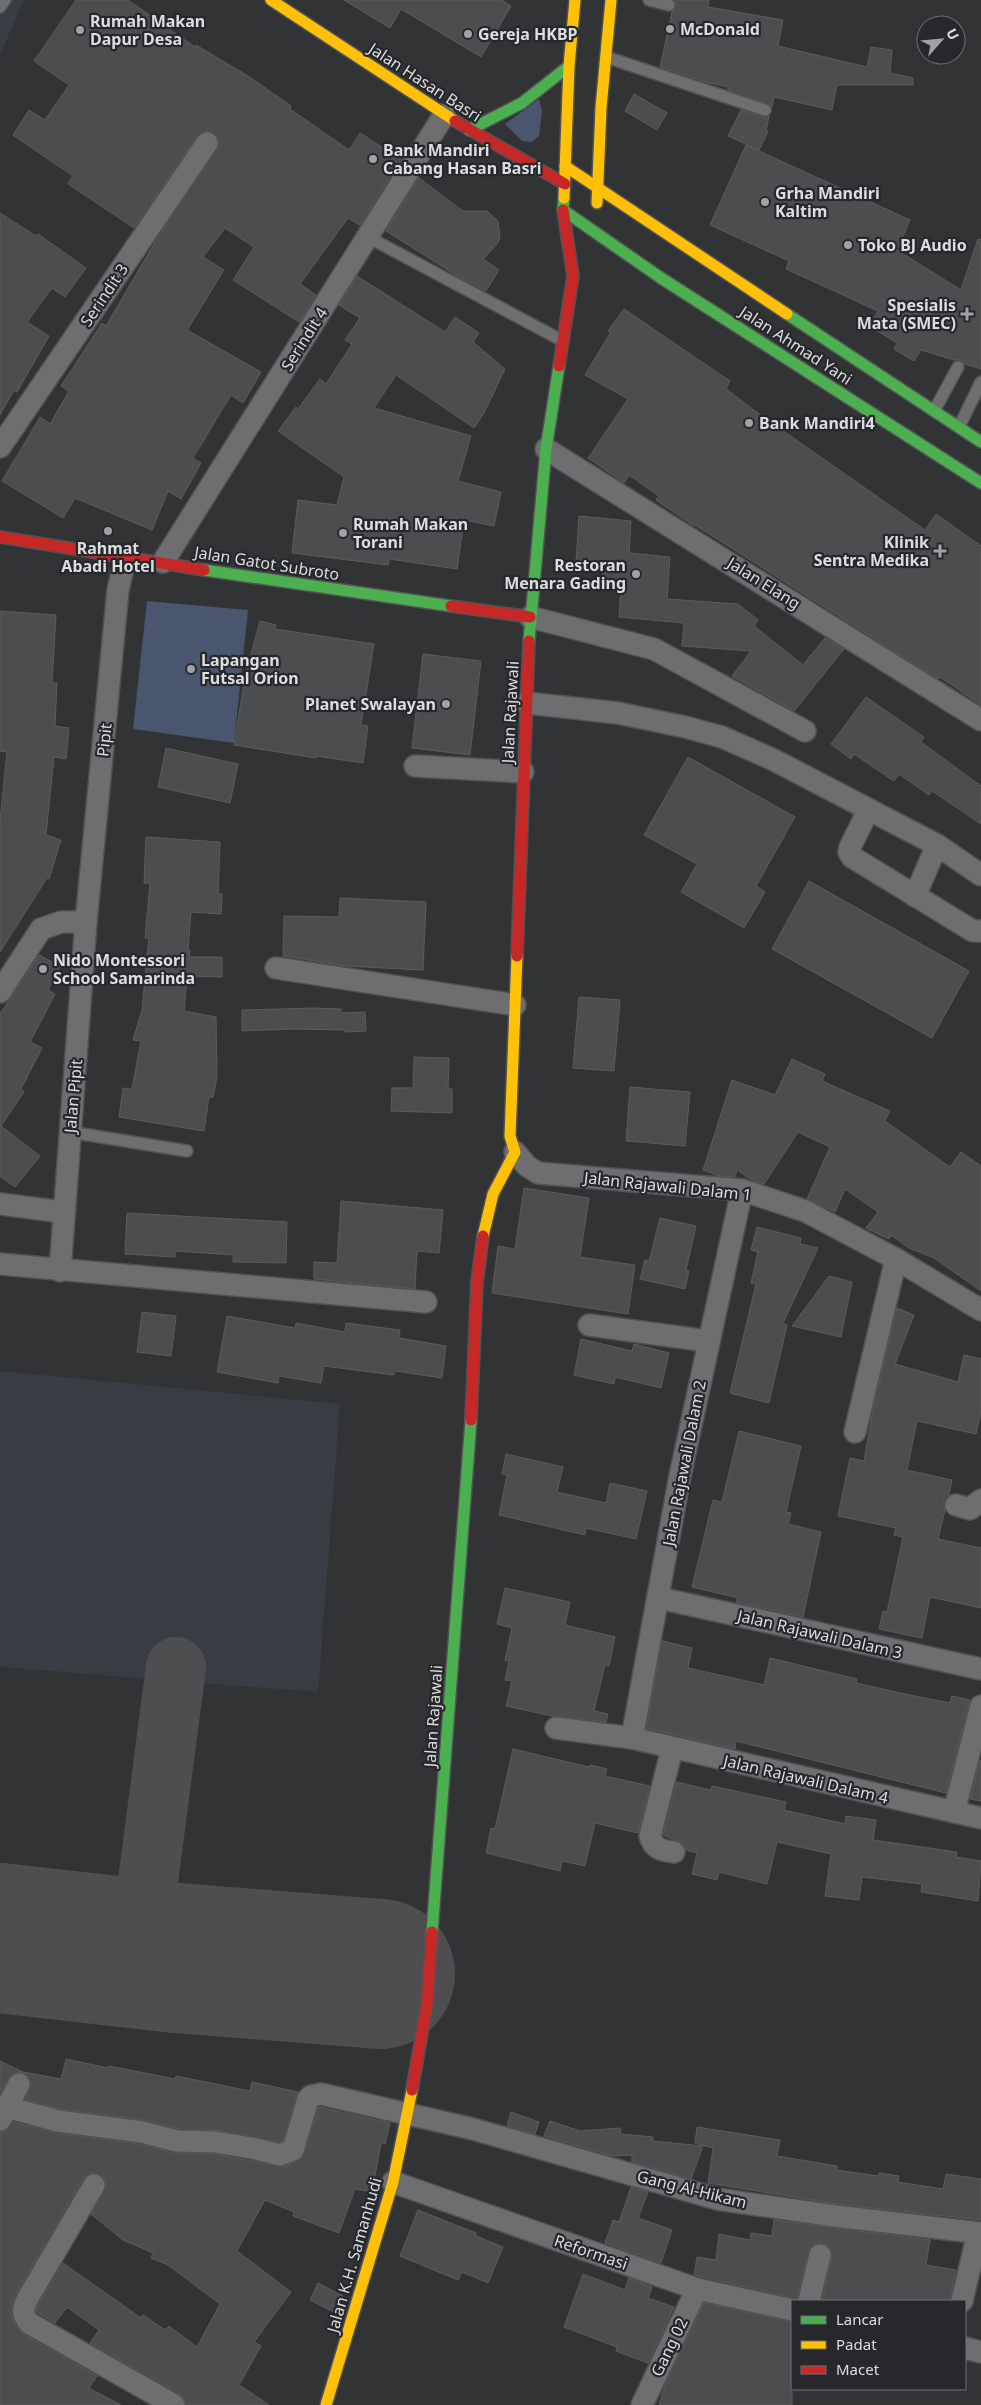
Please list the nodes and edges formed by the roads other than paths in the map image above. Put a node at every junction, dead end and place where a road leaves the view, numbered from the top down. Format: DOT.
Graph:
graph roads {
  1 [pos="5,0"];
  2 [pos="271,0"];
  3 [pos="575,0"];
  4 [pos="610,0"];
  5 [pos="649,0"];
  6 [pos="669,5"];
  7 [pos="0,7"];
  8 [pos="606,57"];
  9 [pos="570,66"];
  10 [pos="765,110"];
  11 [pos="444,115"];
  12 [pos="469,130"];
  13 [pos="208,143"];
  14 [pos="565,166"];
  15 [pos="565,184"];
  16 [pos="598,189"];
  17 [pos="563,210"];
  18 [pos="368,237"];
  19 [pos="593,237"];
  20 [pos="582,258"];
  21 [pos="573,276"];
  22 [pos="563,341"];
  23 [pos="958,367"];
  24 [pos="981,382"];
  25 [pos="934,411"];
  26 [pos="959,427"];
  27 [pos="981,442"];
  28 [pos="0,447"];
  29 [pos="546,449"];
  30 [pos="981,483"];
  31 [pos="0,537"];
  32 [pos="125,558"];
  33 [pos="163,562"];
  34 [pos="530,618"];
  35 [pos="527,703"];
  36 [pos="981,720"];
  37 [pos="805,732"];
  38 [pos="415,766"];
  39 [pos="523,772"];
  40 [pos="868,811"];
  41 [pos="937,845"];
  42 [pos="981,875"];
  43 [pos="915,896"];
  44 [pos="86,922"];
  45 [pos="981,931"];
  46 [pos="276,968"];
  47 [pos="0,992"];
  48 [pos="515,1006"];
  49 [pos="70,1132"];
  50 [pos="188,1151"];
  51 [pos="515,1152"];
  52 [pos="742,1190"];
  53 [pos="0,1204"];
  54 [pos="62,1212"];
  55 [pos="896,1259"];
  56 [pos="0,1264"];
  57 [pos="60,1271"];
  58 [pos="426,1302"];
  59 [pos="981,1310"];
  60 [pos="589,1325"];
  61 [pos="708,1341"];
  62 [pos="855,1432"];
  63 [pos="981,1500"];
  64 [pos="956,1505"];
  65 [pos="659,1598"];
  66 [pos="981,1669"];
  67 [pos="981,1706"];
  68 [pos="556,1728"];
  69 [pos="632,1738"];
  70 [pos="672,1749"];
  71 [pos="954,1812"];
  72 [pos="981,1818"];
  73 [pos="674,1852"];
  74 [pos="19,2084"];
  75 [pos="3,2114"];
  76 [pos="408,2114"];
  77 [pos="393,2182"];
  78 [pos="94,2185"];
  79 [pos="979,2233"];
  80 [pos="820,2255"];
  81 [pos="697,2289"];
  82 [pos="808,2300"];
  83 [pos="962,2300"];
  84 [pos="791,2310"];
  85 [pos="966,2348"];
  86 [pos="981,2352"];
  87 [pos="174,2405"];
  88 [pos="326,2405"];
  89 [pos="642,2405"];
  1 -- 7 [label="lane"];
  2 -- 11 [label="street, Jalan Hasan Basri"];
  3 -- 9 [label="street"];
  4 -- 8 [label="street"];
  5 -- 6 [label="lane"];
  8 -- 10 [label="lane"];
  8 -- 16 [label="street"];
  9 -- 12 [label="street"];
  9 -- 14 [label="street"];
  11 -- 12 [label="street, Jalan Hasan Basri"];
  11 -- 18 [label="street, Serindit 4"];
  12 -- 15 [label="street, Jalan Hasan Basri"];
  13 -- 28 [label="street, Serindit 3"];
  14 -- 15 [label="street"];
  14 -- 16 [label="street, Jalan Ahmad Yani"];
  15 -- 17 [label="street"];
  16 -- 19 [label="street"];
  16 -- 25 [label="street, Jalan Ahmad Yani"];
  17 -- 19 [label="street, Jalan Ahmad Yani"];
  17 -- 21 [label="street"];
  18 -- 22 [label="lane"];
  18 -- 33 [label="street, Serindit 4"];
  19 -- 30 [label="street, Jalan Ahmad Yani"];
  20 -- 21 [label="street"];
  21 -- 22 [label="street, Jalan Rajawali"];
  22 -- 29 [label="street, Jalan Rajawali"];
  23 -- 25 [label="lane"];
  24 -- 26 [label="lane"];
  25 -- 26 [label="street, Jalan Ahmad Yani"];
  26 -- 27 [label="street, Jalan Ahmad Yani"];
  29 -- 34 [label="street, Jalan Rajawali"];
  29 -- 36 [label="street, Jalan Elang"];
  31 -- 32 [label="street, Jalan Gatot Subroto"];
  32 -- 33 [label="street, Jalan Gatot Subroto"];
  32 -- 44 [label="street, Pipit"];
  33 -- 34 [label="street, Jalan Gatot Subroto"];
  34 -- 35 [label="street, Jalan Rajawali"];
  34 -- 37 [label="street"];
  35 -- 39 [label="street, Jalan Rajawali"];
  35 -- 40 [label="street"];
  38 -- 39 [label="street"];
  39 -- 48 [label="street, Jalan Rajawali"];
  40 -- 41 [label="street"];
  40 -- 43 [label="street"];
  41 -- 42 [label="street"];
  41 -- 43 [label="street"];
  43 -- 45 [label="street"];
  44 -- 47 [label="street"];
  44 -- 49 [label="street, Jalan Pipit"];
  46 -- 48 [label="street"];
  48 -- 51 [label="street, Jalan Rajawali"];
  49 -- 50 [label="lane"];
  49 -- 54 [label="street, Jalan Pipit"];
  51 -- 52 [label="street, Jalan Rajawali Dalam 1"];
  51 -- 76 [label="street, Jalan Rajawali"];
  52 -- 55 [label="street, Jalan Rajawali Dalam 1"];
  52 -- 61 [label="street, Jalan Rajawali Dalam 2"];
  53 -- 54 [label="street"];
  54 -- 57 [label="street, Jalan Pipit"];
  55 -- 59 [label="street, Jalan Rajawali Dalam 1"];
  55 -- 62 [label="street"];
  56 -- 57 [label="street"];
  57 -- 58 [label="street"];
  60 -- 61 [label="street"];
  61 -- 65 [label="street, Jalan Rajawali Dalam 2"];
  63 -- 64 [label="street"];
  65 -- 66 [label="street, Jalan Rajawali Dalam 3"];
  65 -- 69 [label="street, Jalan Rajawali Dalam 2"];
  67 -- 71 [label="street"];
  68 -- 69 [label="street, Jalan Rajawali Dalam 4"];
  69 -- 70 [label="street, Jalan Rajawali Dalam 4"];
  70 -- 71 [label="street, Jalan Rajawali Dalam 4"];
  70 -- 73 [label="street"];
  71 -- 72 [label="street, Jalan Rajawali Dalam 4"];
  74 -- 75 [label="street"];
  75 -- 76 [label="street, Gang Al-Hikam"];
  76 -- 77 [label="street, Jalan K.H. Samanhudi"];
  76 -- 79 [label="street, Gang Al-Hikam"];
  77 -- 81 [label="street, Reformasi"];
  77 -- 88 [label="street, Jalan K.H. Samanhudi"];
  78 -- 87 [label="street"];
  79 -- 83 [label="street"];
  80 -- 82 [label="street"];
  81 -- 84 [label="street, Reformasi"];
  81 -- 89 [label="street, Gang 02"];
  85 -- 86 [label="street"];
}
